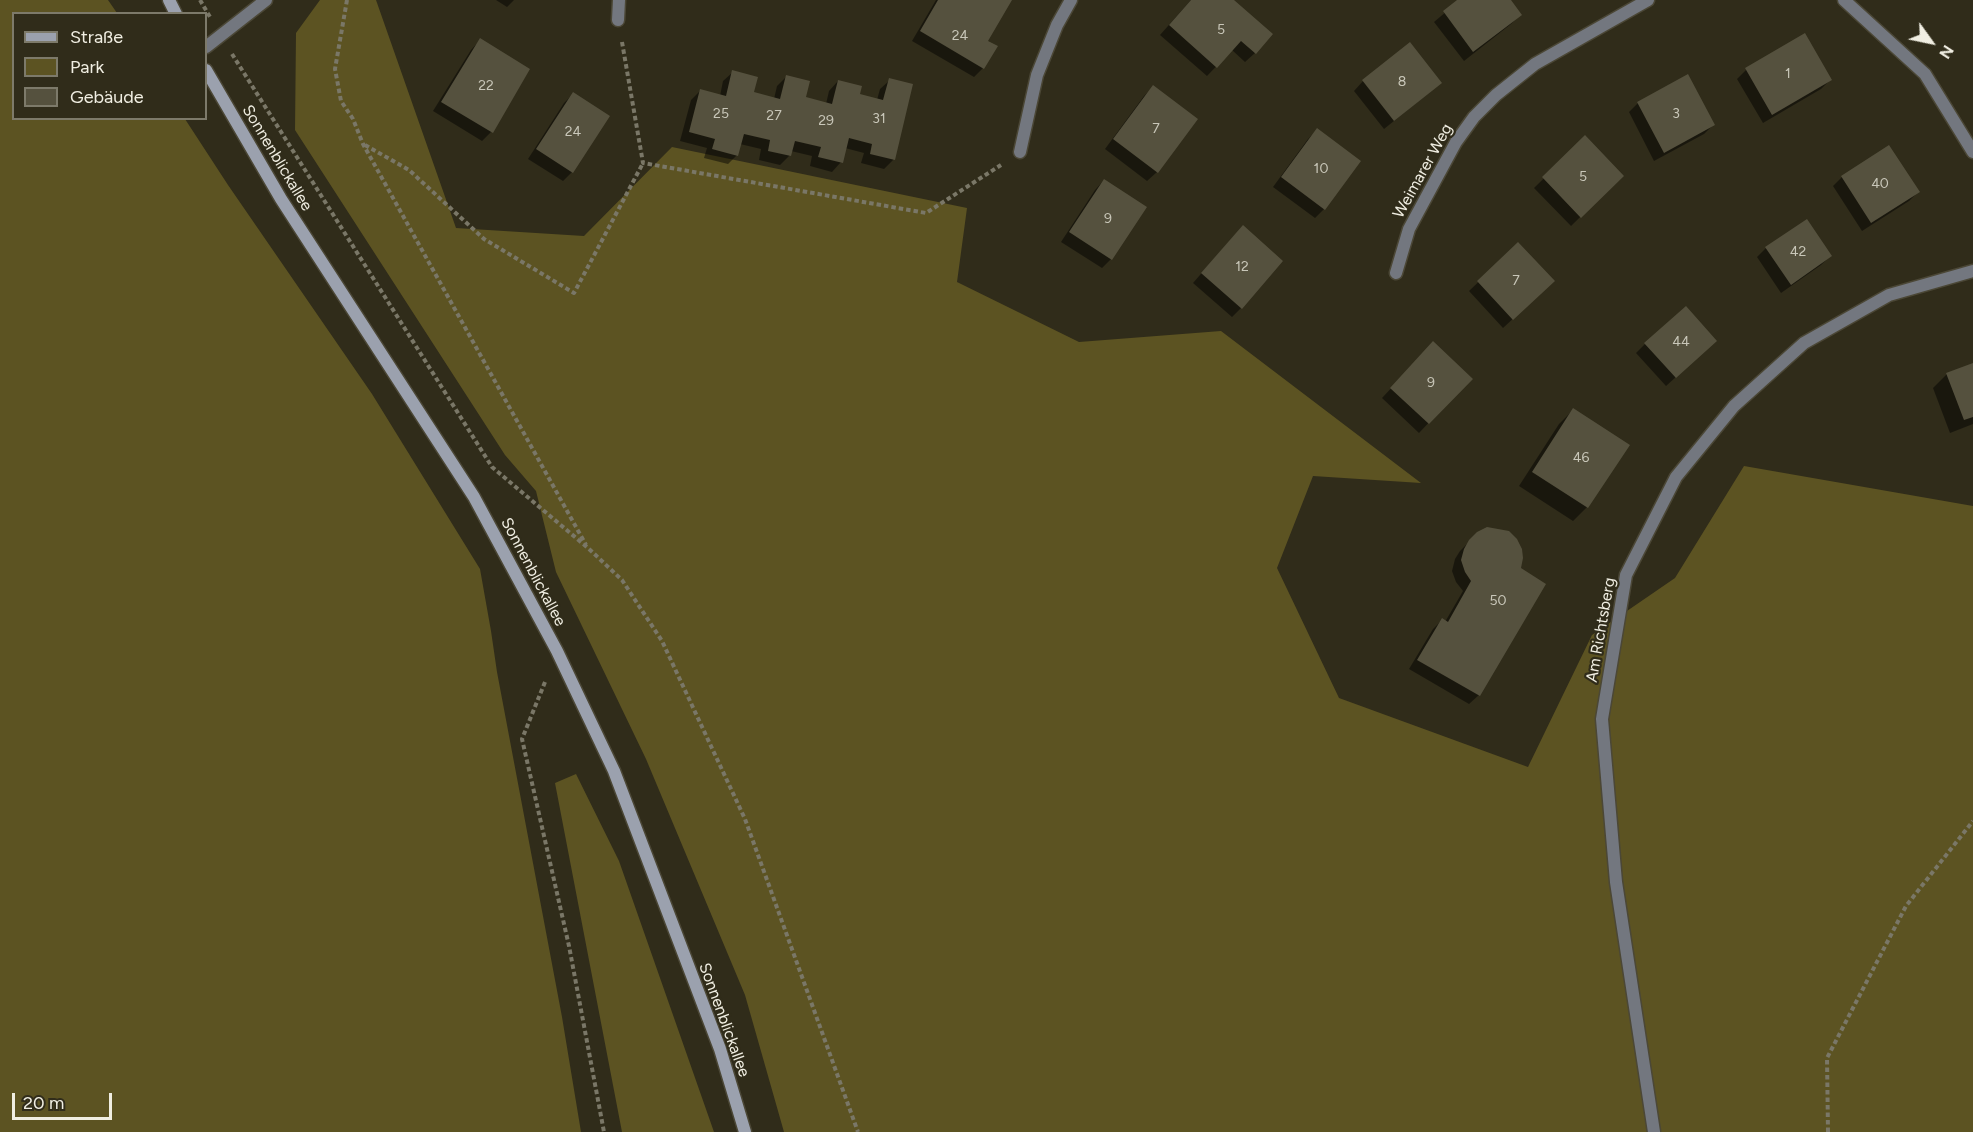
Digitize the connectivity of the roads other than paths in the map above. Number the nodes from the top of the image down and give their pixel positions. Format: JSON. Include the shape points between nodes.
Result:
{"nodes":[{"id":1,"x":266,"y":0,"type":"edge"},
{"id":2,"x":619,"y":0,"type":"edge"},
{"id":3,"x":1071,"y":0,"type":"edge"},
{"id":4,"x":1648,"y":0,"type":"edge"},
{"id":5,"x":1844,"y":0,"type":"edge"},
{"id":6,"x":618,"y":21,"type":"road end"},
{"id":7,"x":207,"y":46,"type":"edge"},
{"id":8,"x":207,"y":72,"type":"edge"},
{"id":9,"x":1020,"y":152,"type":"road end"},
{"id":10,"x":1973,"y":152,"type":"edge"},
{"id":11,"x":1973,"y":271,"type":"edge"},
{"id":12,"x":1396,"y":273,"type":"dead end"},
{"id":13,"x":745,"y":1132,"type":"edge"},
{"id":14,"x":1654,"y":1132,"type":"edge"}],
"edges":[{"from":1,"to":7,"type":"street"},
{"from":2,"to":6,"type":"street"},
{"from":3,"to":9,"type":"street","via":[[1037,75]]},
{"from":4,"to":12,"type":"street","name":"Weimarer Weg","via":[[1535,64],[1474,117],[1456,142],[1409,229]]},
{"from":5,"to":10,"type":"street","via":[[1925,74]]},
{"from":8,"to":13,"type":"main road","name":"Sonnenblickallee","via":[[281,199],[474,497],[557,651],[614,771],[720,1049]]},
{"from":11,"to":14,"type":"street","name":"Am Richtsberg","via":[[1889,295],[1804,343],[1734,406],[1676,477],[1626,575],[1602,719],[1616,882]]}]}
